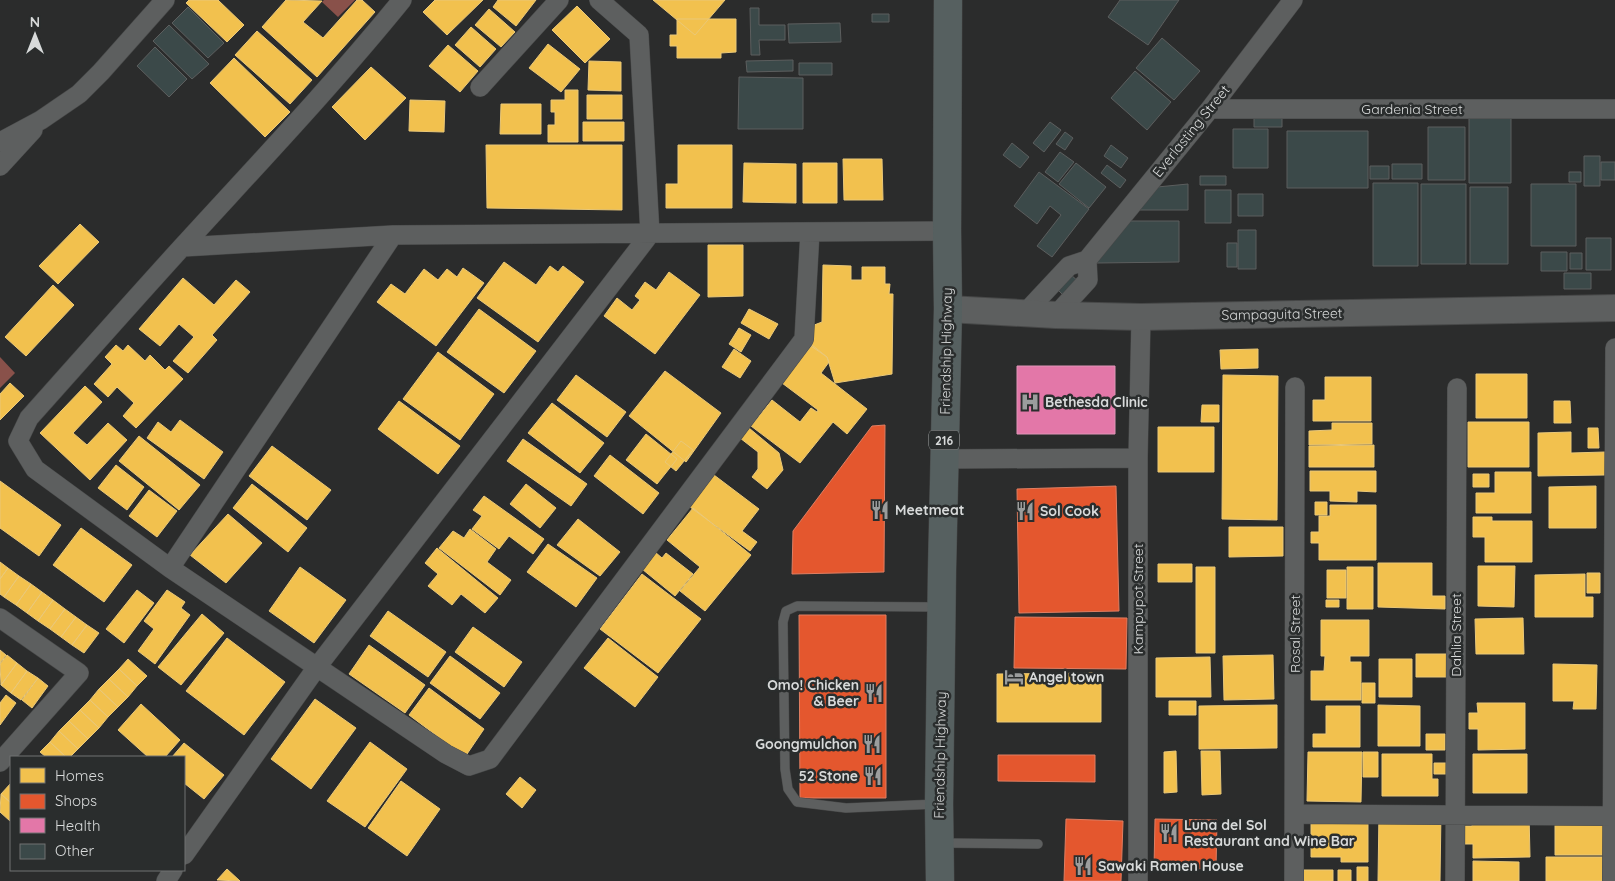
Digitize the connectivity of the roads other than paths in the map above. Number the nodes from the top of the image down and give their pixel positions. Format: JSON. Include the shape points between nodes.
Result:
{"nodes":[{"id":1,"x":165,"y":0,"type":"edge"},
{"id":2,"x":402,"y":0,"type":"edge"},
{"id":3,"x":559,"y":0,"type":"edge"},
{"id":4,"x":599,"y":0,"type":"edge"},
{"id":5,"x":948,"y":0,"type":"edge"},
{"id":6,"x":1293,"y":0,"type":"edge"},
{"id":7,"x":480,"y":87,"type":"dead end"},
{"id":8,"x":1210,"y":109,"type":"junction"},
{"id":9,"x":1615,"y":109,"type":"edge"},
{"id":10,"x":41,"y":120,"type":"junction"},
{"id":11,"x":0,"y":142,"type":"edge"},
{"id":12,"x":0,"y":166,"type":"edge"},
{"id":13,"x":947,"y":231,"type":"junction"},
{"id":14,"x":810,"y":232,"type":"junction"},
{"id":15,"x":393,"y":234,"type":"junction"},
{"id":16,"x":650,"y":234,"type":"junction"},
{"id":17,"x":183,"y":247,"type":"junction"},
{"id":18,"x":1087,"y":260,"type":"junction"},
{"id":19,"x":1615,"y":308,"type":"edge"},
{"id":20,"x":948,"y":309,"type":"junction"},
{"id":21,"x":1025,"y":313,"type":"junction"},
{"id":22,"x":1056,"y":315,"type":"junction"},
{"id":23,"x":1141,"y":317,"type":"junction"},
{"id":24,"x":1615,"y":348,"type":"edge"},
{"id":25,"x":1295,"y":387,"type":"dead end"},
{"id":26,"x":1457,"y":388,"type":"dead end"},
{"id":27,"x":1138,"y":458,"type":"junction"},
{"id":28,"x":944,"y":459,"type":"junction"},
{"id":29,"x":170,"y":568,"type":"junction"},
{"id":30,"x":942,"y":607,"type":"junction"},
{"id":31,"x":0,"y":618,"type":"edge"},
{"id":32,"x":317,"y":667,"type":"junction"},
{"id":33,"x":2,"y":755,"type":"edge"},
{"id":34,"x":939,"y":804,"type":"junction"},
{"id":35,"x":1294,"y":814,"type":"junction"},
{"id":36,"x":1455,"y":815,"type":"junction"},
{"id":37,"x":1614,"y":816,"type":"edge"},
{"id":38,"x":940,"y":843,"type":"junction"},
{"id":39,"x":1038,"y":844,"type":"dead end"},
{"id":40,"x":185,"y":854,"type":"edge"},
{"id":41,"x":940,"y":881,"type":"edge"},
{"id":42,"x":1138,"y":881,"type":"edge"},
{"id":43,"x":1294,"y":881,"type":"edge"},
{"id":44,"x":1455,"y":881,"type":"edge"},
{"id":45,"x":1612,"y":881,"type":"edge"}],
"edges":[{"from":1,"to":10,"type":"street","via":[[101,72]]},
{"from":2,"to":17,"type":"street","via":[[316,101]]},
{"from":3,"to":7,"type":"street"},
{"from":4,"to":16,"type":"street","via":[[639,35]]},
{"from":5,"to":13,"type":"main road","name":"Friendship Highway","number":"216"},
{"from":6,"to":8,"type":"street","name":"Everlasting Street"},
{"from":8,"to":9,"type":"street","name":"Gardenia Street"},
{"from":8,"to":18,"type":"street","name":"Everlasting Street"},
{"from":10,"to":11,"type":"street"},
{"from":10,"to":12,"type":"street"},
{"from":13,"to":14,"type":"street"},
{"from":13,"to":20,"type":"main road","name":"Friendship Highway","number":"216"},
{"from":14,"to":16,"type":"street"},
{"from":14,"to":32,"type":"street","via":[[804,339],[490,759],[469,766],[446,754]]},
{"from":15,"to":16,"type":"street"},
{"from":15,"to":17,"type":"street"},
{"from":15,"to":29,"type":"street"},
{"from":16,"to":32,"type":"street"},
{"from":17,"to":29,"type":"street","via":[[29,418],[18,441],[35,469]]},
{"from":18,"to":21,"type":"street","name":"Everlasting Street","via":[[1069,266]]},
{"from":18,"to":22,"type":"street","via":[[1088,280]]},
{"from":19,"to":23,"type":"main road","name":"Sampaguita Street"},
{"from":20,"to":21,"type":"main road","name":"Sampaguita Street"},
{"from":20,"to":28,"type":"main road","name":"Friendship Highway","number":"216"},
{"from":21,"to":22,"type":"main road","name":"Sampaguita Street"},
{"from":22,"to":23,"type":"main road","name":"Sampaguita Street"},
{"from":23,"to":27,"type":"street","name":"Kampupot Street"},
{"from":24,"to":37,"type":"street"},
{"from":25,"to":35,"type":"street","name":"Rosal Street"},
{"from":26,"to":36,"type":"street","name":"Dahlia Street"},
{"from":27,"to":28,"type":"street"},
{"from":27,"to":42,"type":"street","name":"Kampupot Street"},
{"from":28,"to":30,"type":"main road","name":"Friendship Highway","number":"216"},
{"from":29,"to":32,"type":"street"},
{"from":30,"to":34,"type":"main road","name":"Friendship Highway","number":"216"},
{"from":30,"to":34,"type":"lane","via":[[798,606],[786,611],[783,622],[785,769],[788,789],[798,802],[846,808]]},
{"from":31,"to":33,"type":"street","via":[[78,673]]},
{"from":32,"to":40,"type":"street"},
{"from":34,"to":38,"type":"main road","name":"Friendship Highway","number":"216"},
{"from":35,"to":36,"type":"street"},
{"from":35,"to":43,"type":"street","name":"Rosal Street"},
{"from":36,"to":37,"type":"street"},
{"from":36,"to":44,"type":"street","name":"Dahlia Street"},
{"from":37,"to":45,"type":"street"},
{"from":38,"to":39,"type":"lane"},
{"from":38,"to":41,"type":"main road","name":"Friendship Highway","number":"216"}]}
